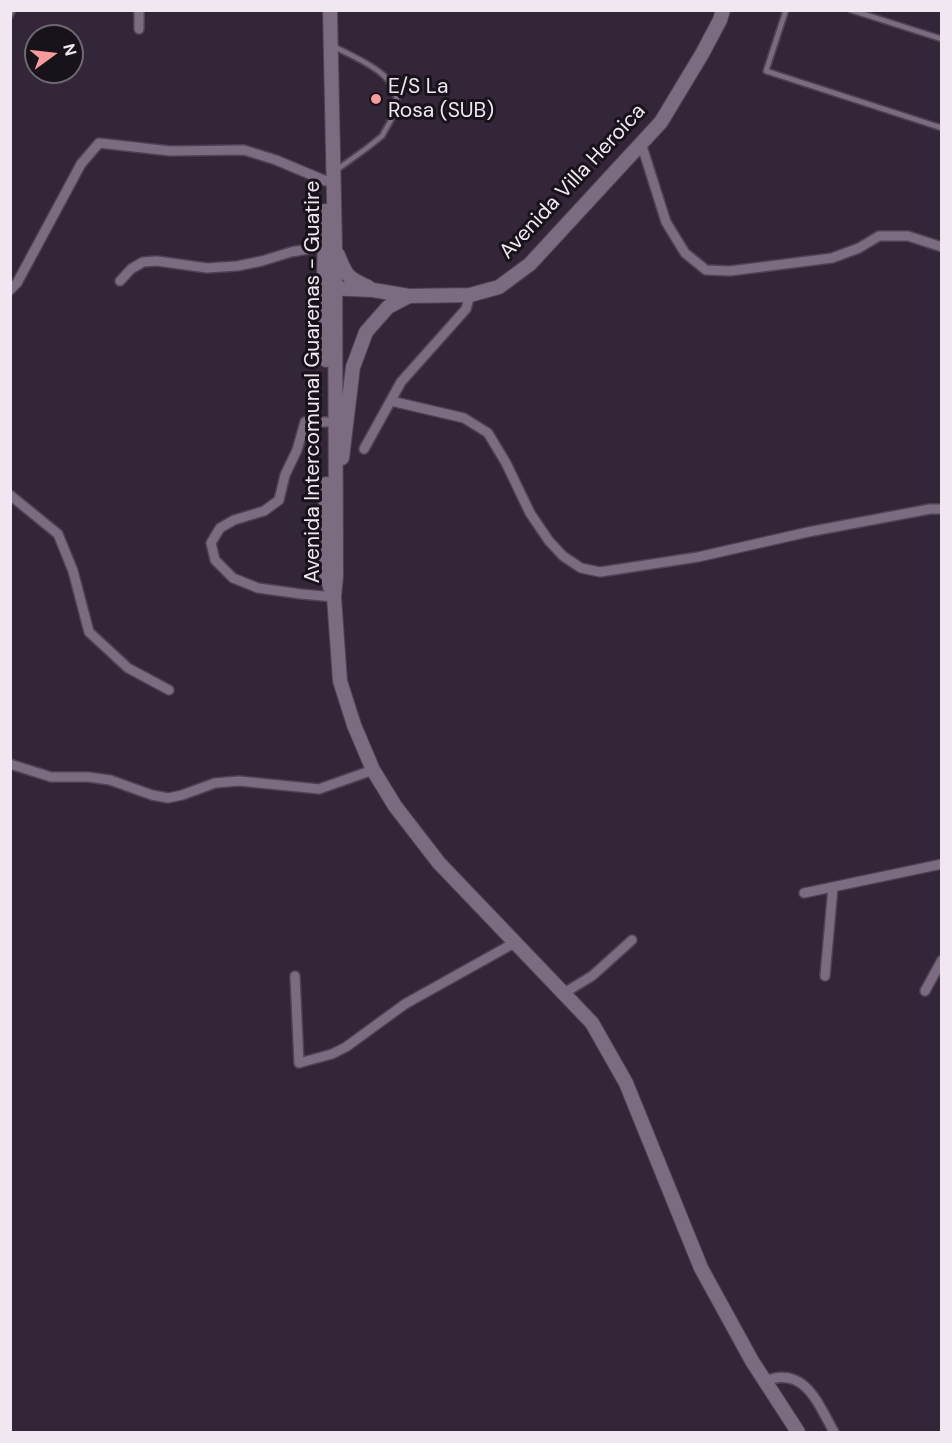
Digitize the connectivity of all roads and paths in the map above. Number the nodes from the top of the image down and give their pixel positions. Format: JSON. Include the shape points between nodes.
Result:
{"nodes":[{"id":1,"x":13,"y":10,"type":"edge"},
{"id":2,"x":139,"y":10,"type":"edge"},
{"id":3,"x":322,"y":10,"type":"edge"},
{"id":4,"x":330,"y":10,"type":"edge"},
{"id":5,"x":723,"y":10,"type":"edge"},
{"id":6,"x":786,"y":10,"type":"edge"},
{"id":7,"x":851,"y":10,"type":"edge"},
{"id":8,"x":10,"y":16,"type":"edge"},
{"id":9,"x":140,"y":29,"type":"dead end"},
{"id":10,"x":942,"y":39,"type":"edge"},
{"id":11,"x":331,"y":45,"type":"junction"},
{"id":12,"x":942,"y":128,"type":"edge"},
{"id":13,"x":641,"y":143,"type":"junction"},
{"id":14,"x":329,"y":177,"type":"junction"},
{"id":15,"x":330,"y":247,"type":"junction"},
{"id":16,"x":942,"y":247,"type":"edge"},
{"id":17,"x":120,"y":280,"type":"dead end"},
{"id":18,"x":329,"y":288,"type":"junction"},
{"id":19,"x":10,"y":290,"type":"edge"},
{"id":20,"x":373,"y":290,"type":"junction"},
{"id":21,"x":470,"y":295,"type":"junction"},
{"id":22,"x":409,"y":296,"type":"junction"},
{"id":23,"x":391,"y":400,"type":"junction"},
{"id":24,"x":327,"y":422,"type":"junction"},
{"id":25,"x":364,"y":449,"type":"dead end"},
{"id":26,"x":10,"y":495,"type":"edge"},
{"id":27,"x":942,"y":509,"type":"edge"},
{"id":28,"x":335,"y":516,"type":"junction"},
{"id":29,"x":334,"y":597,"type":"junction"},
{"id":30,"x":169,"y":690,"type":"dead end"},
{"id":31,"x":10,"y":764,"type":"edge"},
{"id":32,"x":374,"y":770,"type":"junction"},
{"id":33,"x":942,"y":864,"type":"edge"},
{"id":34,"x":833,"y":887,"type":"junction"},
{"id":35,"x":804,"y":893,"type":"dead end"},
{"id":36,"x":632,"y":940,"type":"dead end"},
{"id":37,"x":516,"y":942,"type":"junction"},
{"id":38,"x":942,"y":960,"type":"edge"},
{"id":39,"x":295,"y":976,"type":"dead end"},
{"id":40,"x":825,"y":976,"type":"dead end"},
{"id":41,"x":925,"y":991,"type":"dead end"},
{"id":42,"x":564,"y":993,"type":"junction"},
{"id":43,"x":765,"y":1382,"type":"junction"},
{"id":44,"x":798,"y":1432,"type":"edge"},
{"id":45,"x":834,"y":1432,"type":"edge"}],
"edges":[{"from":1,"to":8,"type":"lane"},
{"from":2,"to":9,"type":"street"},
{"from":3,"to":14,"type":"main road","name":"Avenida Intercomunal Guarenas - Guatire"},
{"from":4,"to":11,"type":"main road","name":"Avenida Intercomunal Guarenas - Guatire"},
{"from":5,"to":13,"type":"main road","name":"Avenida Villa Heroica","via":[[661,122]]},
{"from":6,"to":12,"type":"lane","via":[[766,71]]},
{"from":7,"to":10,"type":"lane"},
{"from":11,"to":14,"type":"main road","name":"Avenida Intercomunal Guarenas - Guatire"},
{"from":11,"to":14,"type":"lane","via":[[385,77],[394,88],[397,106],[382,136]]},
{"from":13,"to":16,"type":"street","via":[[666,222],[685,253],[706,270],[730,271],[832,258],[879,236],[908,236]]},
{"from":13,"to":21,"type":"main road","name":"Avenida Villa Heroica","via":[[530,264],[499,287]]},
{"from":14,"to":15,"type":"main road","name":"Avenida Intercomunal Guarenas - Guatire"},
{"from":14,"to":19,"type":"street","via":[[244,150],[170,151],[99,143],[81,164]]},
{"from":15,"to":17,"type":"street","via":[[237,266],[207,268],[143,261]]},
{"from":15,"to":18,"type":"main road","name":"Avenida Intercomunal Guarenas - Guatire"},
{"from":15,"to":20,"type":"main road","via":[[350,279]]},
{"from":18,"to":20,"type":"main road","name":"Avenida Villa Heroica"},
{"from":18,"to":24,"type":"main road","name":"Avenida Intercomunal Guarenas - Guatire"},
{"from":18,"to":28,"type":"main road","name":"Avenida Intercomunal Guarenas - Guatire"},
{"from":20,"to":22,"type":"main road","name":"Avenida Villa Heroica"},
{"from":21,"to":22,"type":"main road","name":"Avenida Villa Heroica"},
{"from":21,"to":23,"type":"street","via":[[466,309],[401,382]]},
{"from":22,"to":28,"type":"main road","via":[[388,307],[366,332],[353,367]]},
{"from":23,"to":25,"type":"street"},
{"from":23,"to":27,"type":"street","via":[[464,418],[488,433],[549,542],[581,568],[600,572],[688,558],[930,508]]},
{"from":24,"to":29,"type":"main road","name":"Avenida Intercomunal Guarenas - Guatire","via":[[325,571]]},
{"from":24,"to":29,"type":"street","via":[[305,422],[279,500],[264,511],[220,528],[211,543],[215,560],[233,578],[258,588]]},
{"from":26,"to":30,"type":"street","via":[[58,534],[73,571],[89,633],[128,668]]},
{"from":28,"to":29,"type":"main road","name":"Avenida Intercomunal Guarenas - Guatire"},
{"from":29,"to":32,"type":"main road","via":[[340,681]]},
{"from":31,"to":32,"type":"street","via":[[51,777],[110,780],[168,798],[215,783],[319,789]]},
{"from":32,"to":37,"type":"main road","via":[[395,806],[439,863]]},
{"from":33,"to":34,"type":"street"},
{"from":34,"to":35,"type":"street"},
{"from":34,"to":40,"type":"street"},
{"from":36,"to":42,"type":"street","via":[[592,976]]},
{"from":37,"to":39,"type":"street","via":[[405,1004],[346,1047],[299,1063]]},
{"from":37,"to":42,"type":"main road"},
{"from":38,"to":41,"type":"street"},
{"from":42,"to":43,"type":"main road","via":[[592,1023],[626,1083],[701,1268]]},
{"from":43,"to":44,"type":"main road"},
{"from":43,"to":45,"type":"street","via":[[790,1377],[803,1384]]}]}
